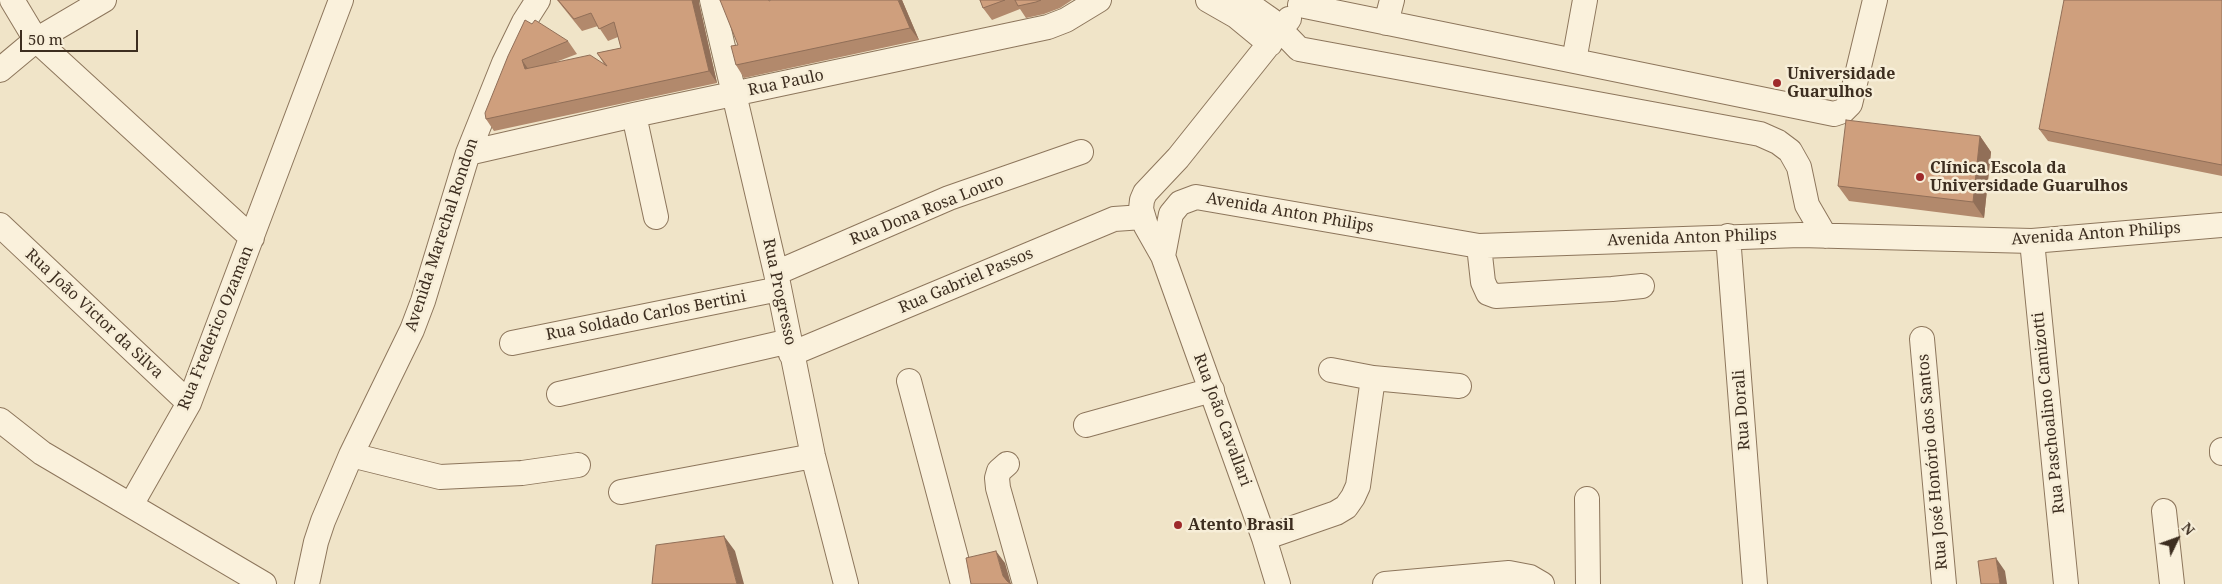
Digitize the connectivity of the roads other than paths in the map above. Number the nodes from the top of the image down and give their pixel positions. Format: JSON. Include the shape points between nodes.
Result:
{"nodes":[{"id":1,"x":12,"y":0,"type":"edge"},
{"id":2,"x":104,"y":0,"type":"edge"},
{"id":3,"x":341,"y":0,"type":"edge"},
{"id":4,"x":538,"y":0,"type":"edge"},
{"id":5,"x":712,"y":0,"type":"edge"},
{"id":6,"x":1099,"y":0,"type":"edge"},
{"id":7,"x":1208,"y":0,"type":"edge"},
{"id":8,"x":1236,"y":0,"type":"edge"},
{"id":9,"x":1392,"y":0,"type":"edge"},
{"id":10,"x":1586,"y":0,"type":"edge"},
{"id":11,"x":1875,"y":0,"type":"edge"},
{"id":12,"x":1302,"y":2,"type":"edge"},
{"id":13,"x":1386,"y":23,"type":"junction"},
{"id":14,"x":1275,"y":37,"type":"junction"},
{"id":15,"x":36,"y":40,"type":"junction"},
{"id":16,"x":1574,"y":61,"type":"junction"},
{"id":17,"x":0,"y":70,"type":"edge"},
{"id":18,"x":734,"y":94,"type":"junction"},
{"id":19,"x":634,"y":115,"type":"junction"},
{"id":20,"x":1081,"y":152,"type":"dead end"},
{"id":21,"x":468,"y":153,"type":"junction"},
{"id":22,"x":1178,"y":158,"type":"junction"},
{"id":23,"x":1145,"y":193,"type":"junction"},
{"id":24,"x":1196,"y":197,"type":"junction"},
{"id":25,"x":1807,"y":205,"type":"junction"},
{"id":26,"x":1171,"y":214,"type":"junction"},
{"id":27,"x":656,"y":217,"type":"dead end"},
{"id":28,"x":1143,"y":217,"type":"junction"},
{"id":29,"x":0,"y":225,"type":"edge"},
{"id":30,"x":2222,"y":225,"type":"edge"},
{"id":31,"x":1800,"y":235,"type":"junction"},
{"id":32,"x":1728,"y":236,"type":"junction"},
{"id":33,"x":1825,"y":236,"type":"junction"},
{"id":34,"x":252,"y":238,"type":"junction"},
{"id":35,"x":2032,"y":241,"type":"junction"},
{"id":36,"x":1479,"y":246,"type":"junction"},
{"id":37,"x":1163,"y":256,"type":"junction"},
{"id":38,"x":778,"y":281,"type":"junction"},
{"id":39,"x":1642,"y":286,"type":"dead end"},
{"id":40,"x":1922,"y":339,"type":"dead end"},
{"id":41,"x":512,"y":343,"type":"dead end"},
{"id":42,"x":791,"y":348,"type":"junction"},
{"id":43,"x":1331,"y":370,"type":"dead end"},
{"id":44,"x":1373,"y":378,"type":"junction"},
{"id":45,"x":909,"y":380,"type":"dead end"},
{"id":46,"x":1459,"y":386,"type":"dead end"},
{"id":47,"x":1212,"y":390,"type":"junction"},
{"id":48,"x":559,"y":394,"type":"dead end"},
{"id":49,"x":189,"y":403,"type":"junction"},
{"id":50,"x":0,"y":420,"type":"edge"},
{"id":51,"x":1086,"y":424,"type":"dead end"},
{"id":52,"x":351,"y":455,"type":"junction"},
{"id":53,"x":813,"y":456,"type":"junction"},
{"id":54,"x":1007,"y":464,"type":"dead end"},
{"id":55,"x":578,"y":465,"type":"dead end"},
{"id":56,"x":621,"y":492,"type":"dead end"},
{"id":57,"x":1587,"y":499,"type":"dead end"},
{"id":58,"x":131,"y":505,"type":"junction"},
{"id":59,"x":2164,"y":511,"type":"dead end"},
{"id":60,"x":1264,"y":538,"type":"junction"},
{"id":61,"x":264,"y":584,"type":"edge"},
{"id":62,"x":307,"y":584,"type":"edge"},
{"id":63,"x":846,"y":584,"type":"edge"},
{"id":64,"x":963,"y":584,"type":"edge"},
{"id":65,"x":1024,"y":584,"type":"edge"},
{"id":66,"x":1278,"y":584,"type":"edge"},
{"id":67,"x":1385,"y":584,"type":"edge"},
{"id":68,"x":1542,"y":584,"type":"edge"},
{"id":69,"x":1588,"y":584,"type":"edge"},
{"id":70,"x":1755,"y":584,"type":"edge"},
{"id":71,"x":1944,"y":584,"type":"edge"},
{"id":72,"x":2066,"y":584,"type":"edge"},
{"id":73,"x":2172,"y":584,"type":"edge"}],
"edges":[{"from":1,"to":15,"type":"street"},
{"from":2,"to":15,"type":"street"},
{"from":3,"to":34,"type":"street","name":"Rua Frederico Ozaman"},
{"from":4,"to":21,"type":"street","name":"Avenida Marechal Rondon","via":[[504,63]]},
{"from":5,"to":18,"type":"street","name":"Rua Progresso"},
{"from":6,"to":18,"type":"street","name":"Rua Paulo","via":[[1048,27]]},
{"from":7,"to":14,"type":"street"},
{"from":8,"to":14,"type":"street","via":[[1251,6]]},
{"from":9,"to":13,"type":"street"},
{"from":10,"to":16,"type":"street"},
{"from":11,"to":16,"type":"street","via":[[1850,104],[1834,114]]},
{"from":12,"to":13,"type":"street"},
{"from":12,"to":14,"type":"street"},
{"from":13,"to":16,"type":"street"},
{"from":14,"to":22,"type":"street"},
{"from":14,"to":25,"type":"street","via":[[1299,49],[1760,134],[1790,152],[1799,167]]},
{"from":15,"to":17,"type":"street"},
{"from":15,"to":34,"type":"street"},
{"from":18,"to":19,"type":"street","name":"Rua Paulo"},
{"from":18,"to":38,"type":"street","name":"Rua Progresso"},
{"from":19,"to":21,"type":"street","name":"Rua Paulo"},
{"from":19,"to":27,"type":"street"},
{"from":20,"to":38,"type":"street","name":"Rua Dona Rosa Louro","via":[[949,198]]},
{"from":21,"to":52,"type":"street","name":"Avenida Marechal Rondon","via":[[421,308]]},
{"from":22,"to":23,"type":"street"},
{"from":22,"to":24,"type":"street","via":[[1177,181]]},
{"from":23,"to":26,"type":"street","via":[[1162,201]]},
{"from":23,"to":28,"type":"street"},
{"from":24,"to":26,"type":"street","name":"Avenida Anton Philips","via":[[1180,203]]},
{"from":24,"to":36,"type":"street","name":"Avenida Anton Philips"},
{"from":25,"to":31,"type":"street"},
{"from":25,"to":33,"type":"street"},
{"from":26,"to":37,"type":"street"},
{"from":28,"to":37,"type":"street","name":"Rua João Cavallari"},
{"from":28,"to":42,"type":"street","name":"Rua Gabriel Passos","via":[[1114,219]]},
{"from":29,"to":49,"type":"street","name":"Rua João Victor da Silva"},
{"from":30,"to":35,"type":"street","name":"Avenida Anton Philips"},
{"from":31,"to":32,"type":"street","name":"Avenida Anton Philips"},
{"from":31,"to":33,"type":"street","name":"Avenida Anton Philips"},
{"from":32,"to":36,"type":"street","name":"Avenida Anton Philips"},
{"from":32,"to":70,"type":"street","name":"Rua Dorali"},
{"from":33,"to":35,"type":"street","name":"Avenida Anton Philips"},
{"from":34,"to":49,"type":"street","name":"Rua Frederico Ozaman"},
{"from":35,"to":72,"type":"street","name":"Rua Paschoalino Camizotti"},
{"from":36,"to":39,"type":"street","via":[[1483,282],[1488,293],[1496,296]]},
{"from":37,"to":47,"type":"street","name":"Rua João Cavallari"},
{"from":38,"to":41,"type":"street","name":"Rua Soldado Carlos Bertini"},
{"from":38,"to":42,"type":"street","name":"Rua Progresso"},
{"from":40,"to":71,"type":"street","name":"Rua José Honório dos Santos"},
{"from":42,"to":48,"type":"street","name":"Rua Gabriel Passos"},
{"from":42,"to":53,"type":"street","name":"Rua Progresso"},
{"from":43,"to":44,"type":"street"},
{"from":44,"to":46,"type":"street"},
{"from":44,"to":60,"type":"street","via":[[1358,486],[1353,497],[1336,513]]},
{"from":45,"to":64,"type":"street"},
{"from":47,"to":51,"type":"street"},
{"from":47,"to":60,"type":"street","name":"Rua João Cavallari"},
{"from":49,"to":58,"type":"street","name":"Rua Frederico Ozaman"},
{"from":50,"to":58,"type":"street","via":[[42,453]]},
{"from":52,"to":55,"type":"street","via":[[440,477],[522,473]]},
{"from":52,"to":62,"type":"street","name":"Avenida Marechal Rondon","via":[[316,542]]},
{"from":53,"to":56,"type":"street"},
{"from":53,"to":63,"type":"street","name":"Rua Progresso"},
{"from":54,"to":65,"type":"street","via":[[999,471],[998,488]]},
{"from":57,"to":69,"type":"street"},
{"from":58,"to":61,"type":"street"},
{"from":59,"to":73,"type":"street"},
{"from":60,"to":66,"type":"street","name":"Rua João Cavallari"},
{"from":67,"to":68,"type":"street","via":[[1508,572],[1530,577]]}]}
